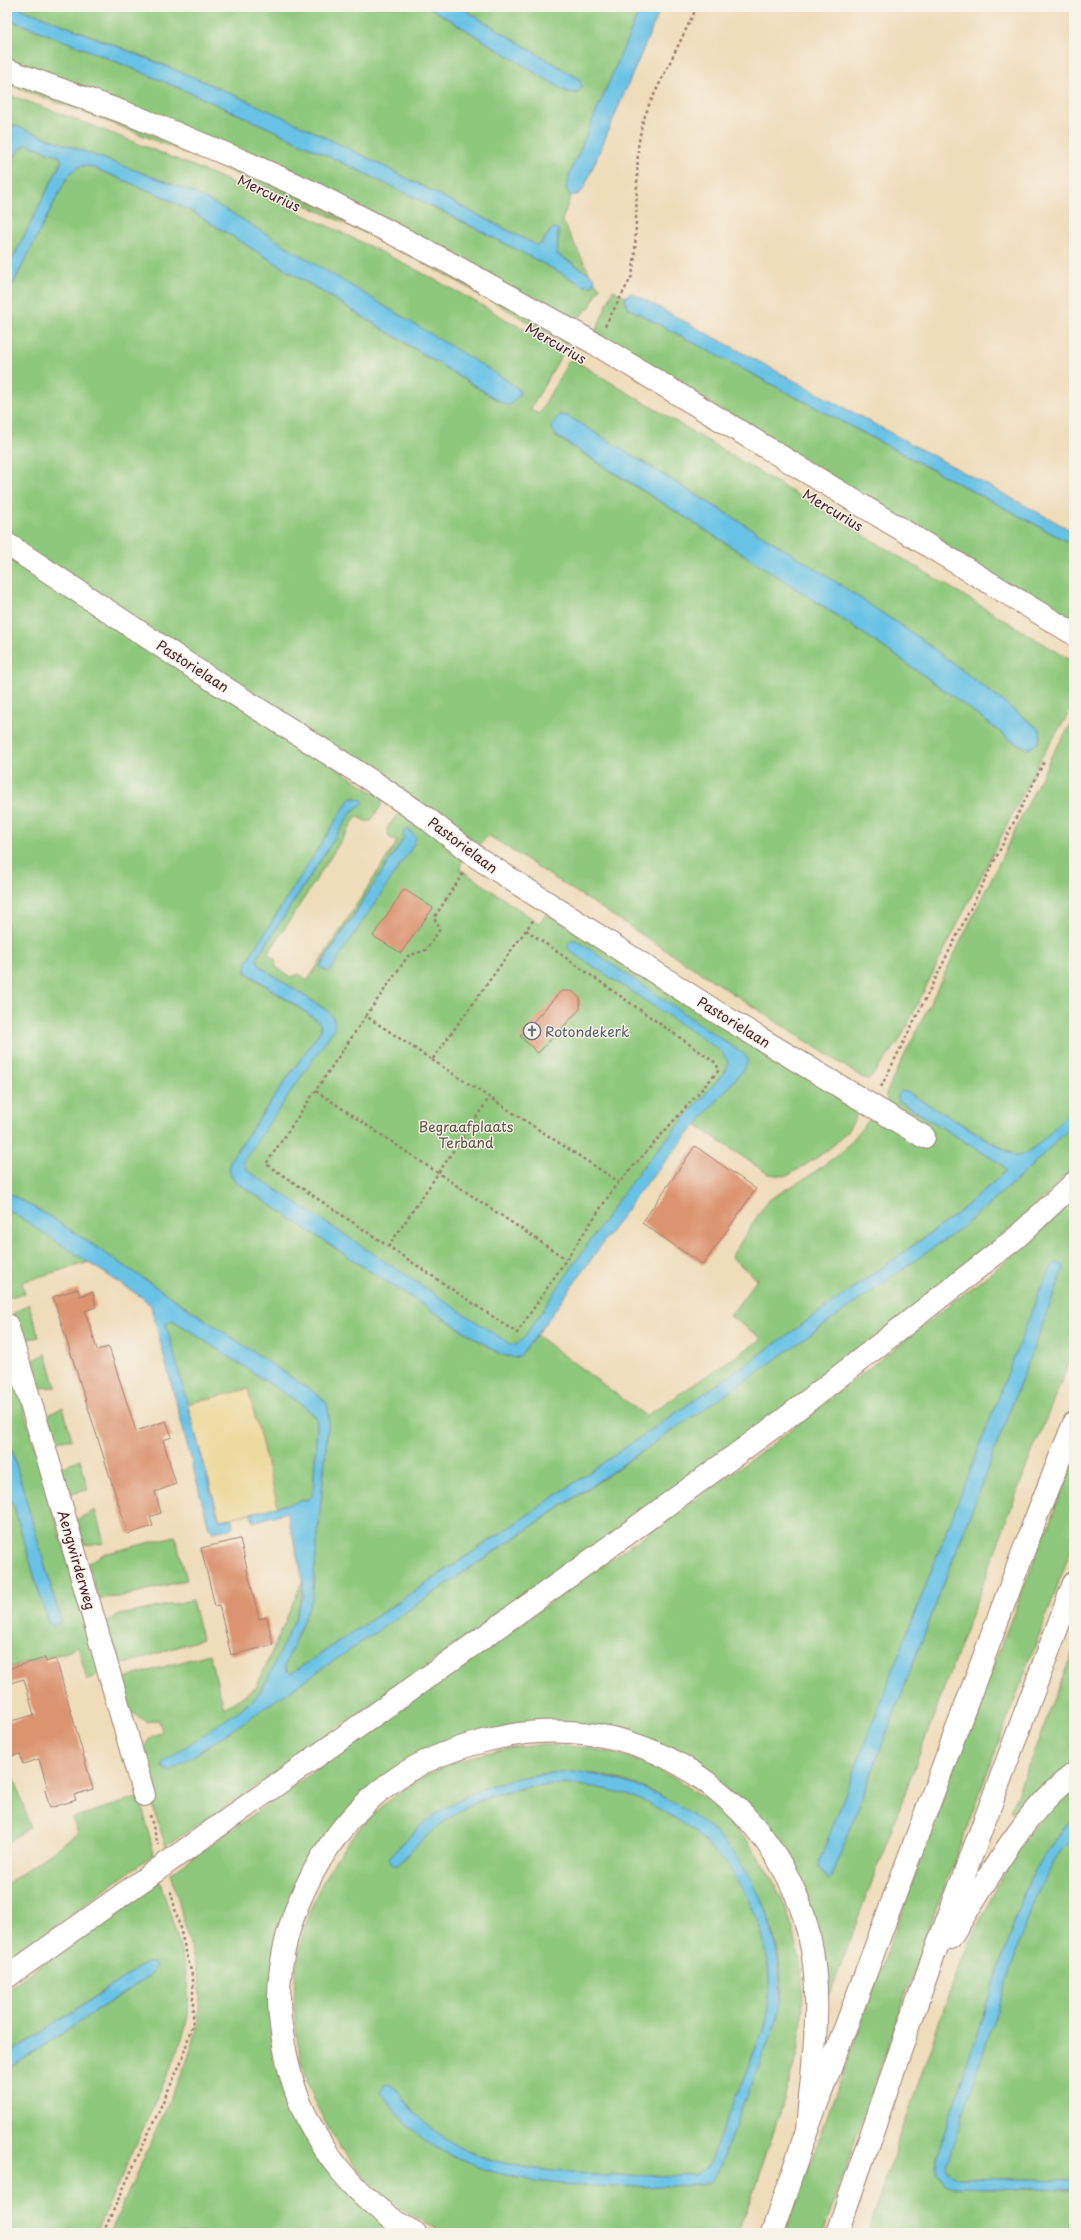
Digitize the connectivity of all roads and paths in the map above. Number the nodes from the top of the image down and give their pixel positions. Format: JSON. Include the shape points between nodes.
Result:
{"nodes":[{"id":1,"x":697,"y":7,"type":"edge"},
{"id":2,"x":7,"y":70,"type":"edge"},
{"id":3,"x":602,"y":331,"type":"dead end"},
{"id":4,"x":7,"y":544,"type":"edge"},
{"id":5,"x":1074,"y":634,"type":"edge"},
{"id":6,"x":1045,"y":760,"type":"dead end"},
{"id":7,"x":475,"y":856,"type":"junction"},
{"id":8,"x":546,"y":902,"type":"junction"},
{"id":9,"x":526,"y":930,"type":"junction"},
{"id":10,"x":366,"y":1016,"type":"junction"},
{"id":11,"x":432,"y":1060,"type":"junction"},
{"id":12,"x":316,"y":1090,"type":"junction"},
{"id":13,"x":490,"y":1097,"type":"junction"},
{"id":14,"x":872,"y":1105,"type":"junction"},
{"id":15,"x":924,"y":1137,"type":"dead end"},
{"id":16,"x":438,"y":1173,"type":"junction"},
{"id":17,"x":619,"y":1182,"type":"junction"},
{"id":18,"x":1074,"y":1182,"type":"edge"},
{"id":19,"x":388,"y":1246,"type":"junction"},
{"id":20,"x":566,"y":1259,"type":"junction"},
{"id":21,"x":7,"y":1325,"type":"edge"},
{"id":22,"x":1074,"y":1424,"type":"edge"},
{"id":23,"x":1074,"y":1583,"type":"edge"},
{"id":24,"x":1074,"y":1774,"type":"edge"},
{"id":25,"x":144,"y":1795,"type":"joint"},
{"id":26,"x":159,"y":1846,"type":"dead end"},
{"id":27,"x":170,"y":1889,"type":"dead end"},
{"id":28,"x":928,"y":1971,"type":"junction"},
{"id":29,"x":7,"y":1977,"type":"edge"},
{"id":30,"x":807,"y":2130,"type":"junction"},
{"id":31,"x":103,"y":2233,"type":"edge"},
{"id":32,"x":415,"y":2233,"type":"edge"},
{"id":33,"x":772,"y":2233,"type":"edge"},
{"id":34,"x":837,"y":2233,"type":"edge"}],
"edges":[{"from":1,"to":3,"type":"path","via":[[642,124],[638,147],[635,255],[632,276]]},
{"from":2,"to":5,"type":"main road","name":"Mercurius","via":[[134,116],[243,161],[310,191],[446,260],[594,343]]},
{"from":4,"to":7,"type":"main road","name":"Pastorielaan","via":[[197,670],[378,785]]},
{"from":6,"to":14,"type":"path"},
{"from":7,"to":8,"type":"main road","name":"Pastorielaan"},
{"from":7,"to":10,"type":"path","via":[[434,918],[440,929],[426,950],[408,956]]},
{"from":8,"to":9,"type":"path"},
{"from":8,"to":14,"type":"main road","name":"Pastorielaan","via":[[718,1013]]},
{"from":9,"to":11,"type":"path"},
{"from":9,"to":17,"type":"path","via":[[716,1063],[719,1070]]},
{"from":10,"to":11,"type":"path"},
{"from":10,"to":12,"type":"path"},
{"from":11,"to":13,"type":"path"},
{"from":12,"to":16,"type":"path"},
{"from":12,"to":19,"type":"path","via":[[266,1164]]},
{"from":13,"to":16,"type":"path"},
{"from":13,"to":17,"type":"path"},
{"from":14,"to":15,"type":"main road","name":"Pastorielaan"},
{"from":16,"to":19,"type":"path"},
{"from":16,"to":20,"type":"path"},
{"from":17,"to":20,"type":"path"},
{"from":18,"to":29,"type":"main road","via":[[1017,1237],[782,1421]]},
{"from":19,"to":20,"type":"path","via":[[516,1334]]},
{"from":21,"to":25,"type":"main road","name":"Aengwirderweg"},
{"from":22,"to":30,"type":"main road","via":[[1031,1530]]},
{"from":23,"to":28,"type":"main road"},
{"from":24,"to":28,"type":"main road","via":[[1042,1805],[1011,1842]]},
{"from":25,"to":26,"type":"path"},
{"from":27,"to":31,"type":"path","via":[[193,1979],[193,2021],[182,2060]]},
{"from":28,"to":34,"type":"main road"},
{"from":30,"to":32,"type":"main road","via":[[816,2006],[813,1957],[801,1906],[783,1867],[753,1825],[736,1806],[710,1784],[679,1764],[643,1746],[608,1735],[574,1732],[535,1731],[494,1738],[426,1761],[397,1778],[367,1802],[339,1832],[318,1863],[301,1895],[288,1932],[279,1997],[282,2034],[289,2070],[301,2104],[317,2138],[342,2172],[368,2200]]},
{"from":30,"to":33,"type":"main road"}]}
